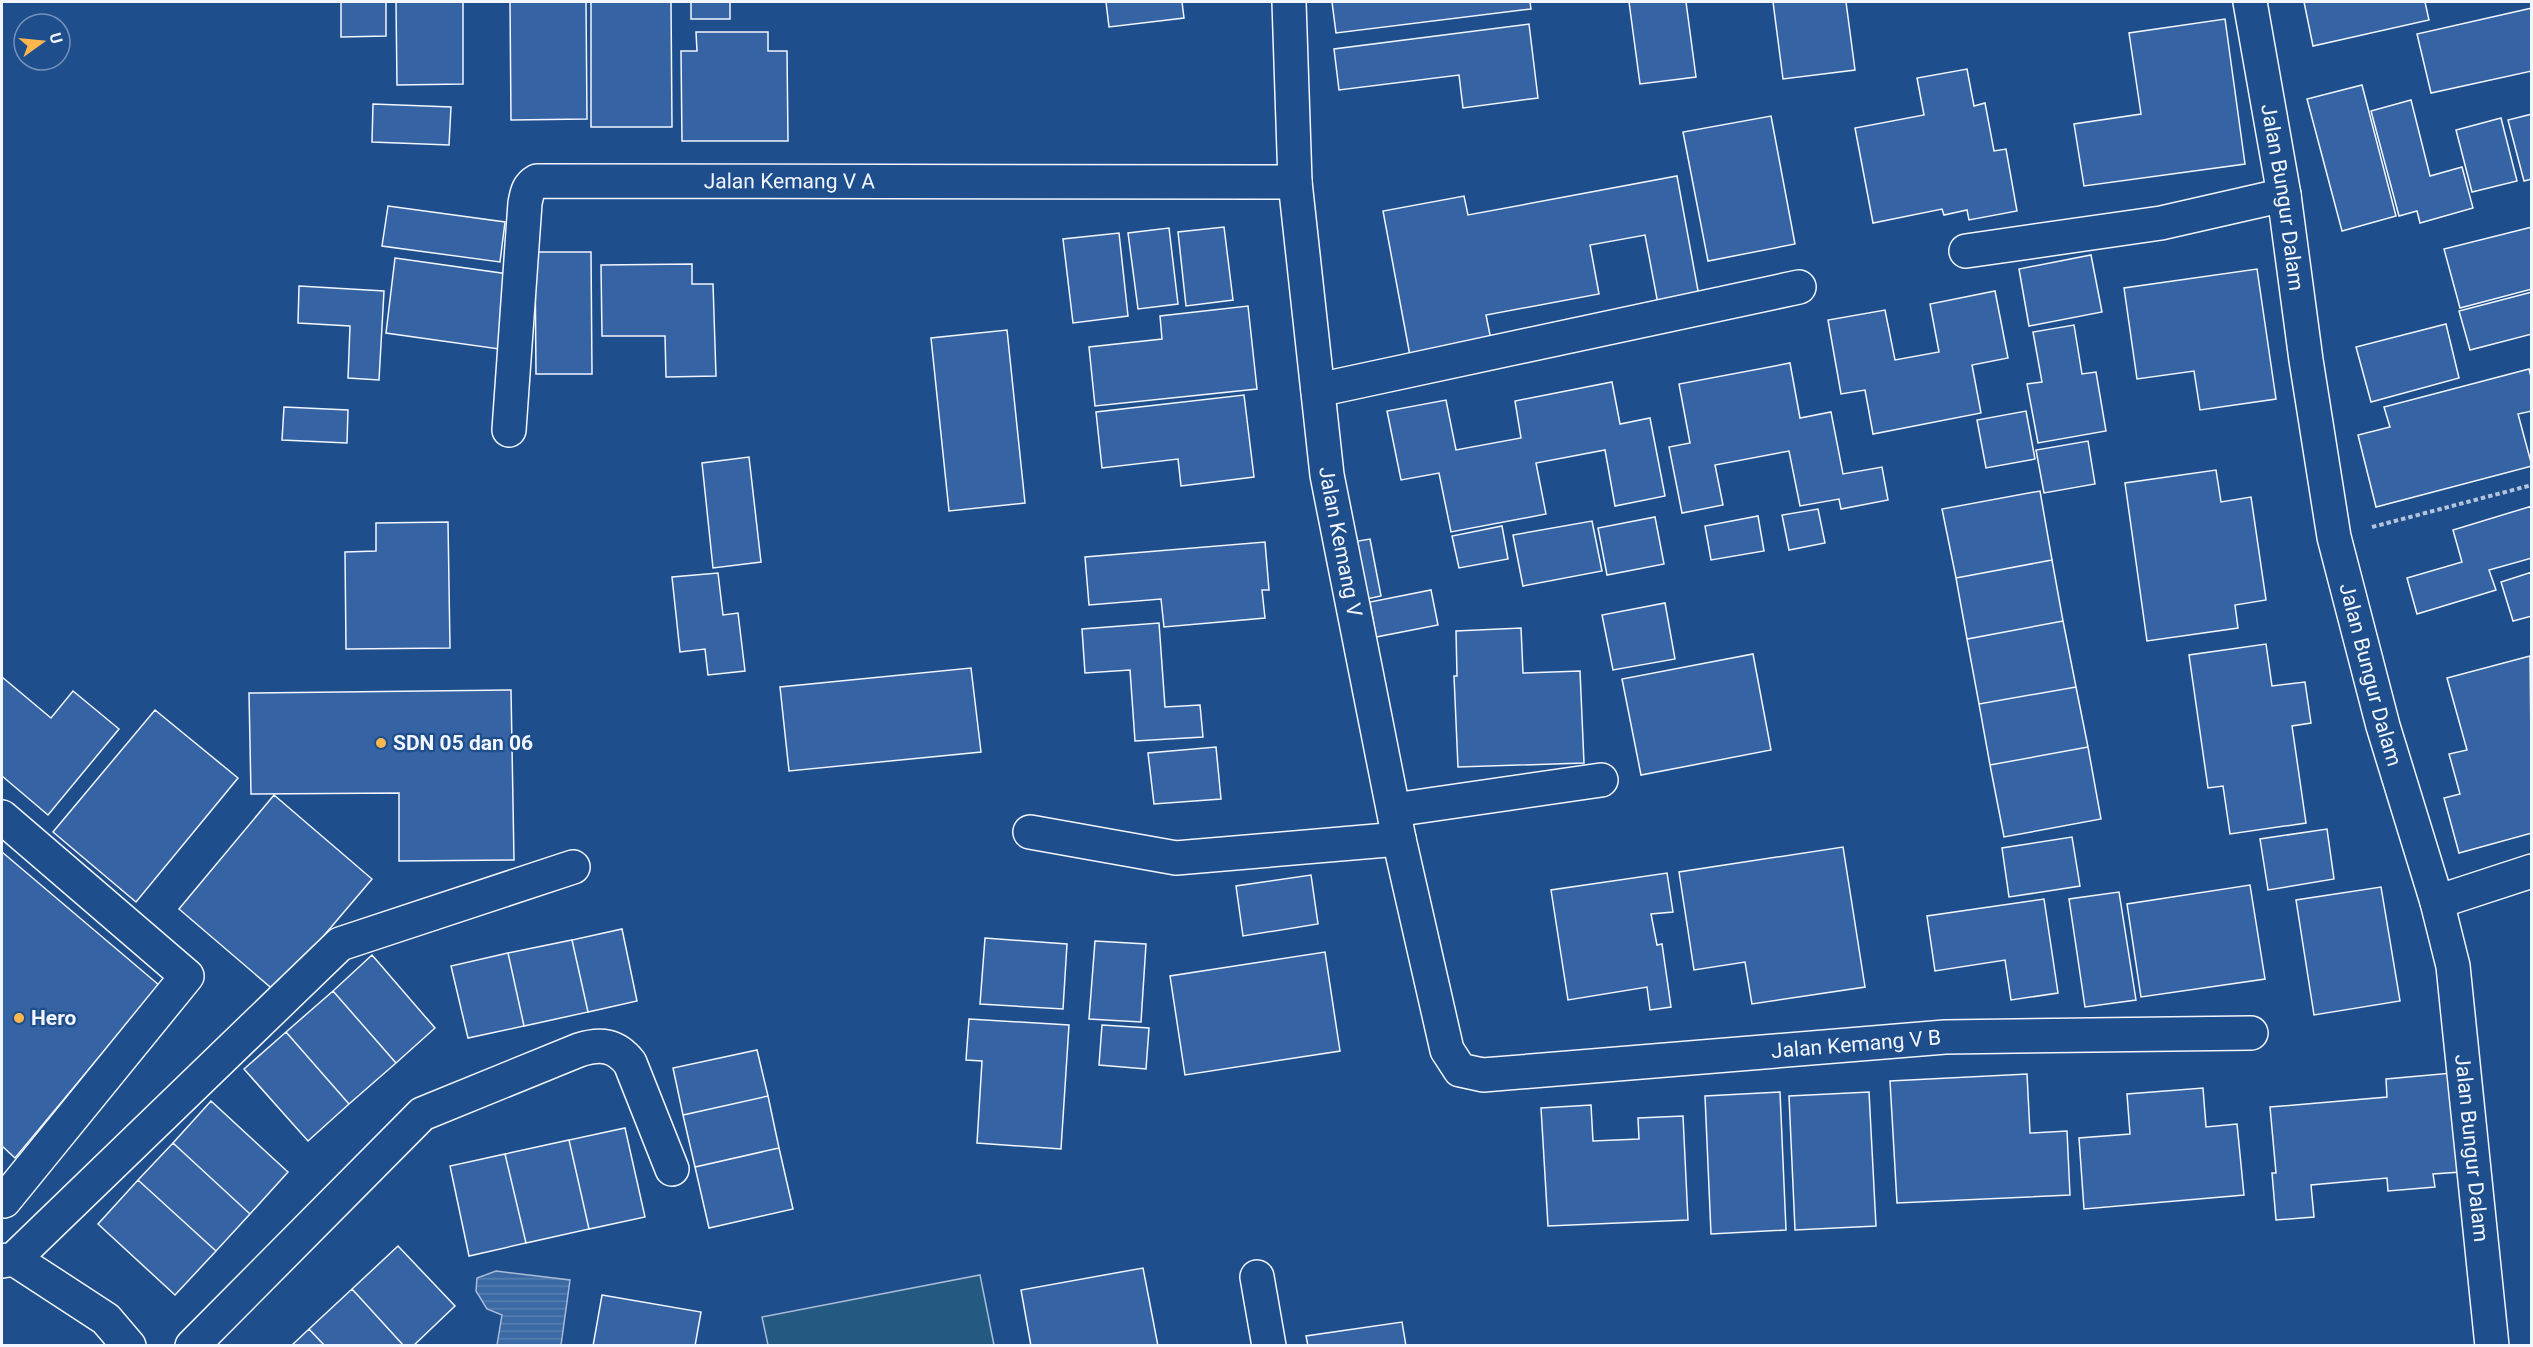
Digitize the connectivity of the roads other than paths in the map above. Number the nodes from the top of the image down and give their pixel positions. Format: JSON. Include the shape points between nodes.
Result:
{"nodes":[{"id":1,"x":1289,"y":2,"type":"edge"},
{"id":2,"x":2250,"y":2,"type":"edge"},
{"id":3,"x":1295,"y":183,"type":"junction"},
{"id":4,"x":2284,"y":195,"type":"junction"},
{"id":5,"x":1966,"y":251,"type":"dead end"},
{"id":6,"x":1799,"y":287,"type":"dead end"},
{"id":7,"x":1318,"y":390,"type":"junction"},
{"id":8,"x":509,"y":430,"type":"dead end"},
{"id":9,"x":1601,"y":780,"type":"dead end"},
{"id":10,"x":2,"y":817,"type":"edge"},
{"id":11,"x":1396,"y":824,"type":"junction"},
{"id":12,"x":1030,"y":832,"type":"dead end"},
{"id":13,"x":573,"y":867,"type":"dead end"},
{"id":14,"x":2532,"y":871,"type":"edge"},
{"id":15,"x":2437,"y":902,"type":"junction"},
{"id":16,"x":2251,"y":1033,"type":"dead end"},
{"id":17,"x":1460,"y":1070,"type":"joint"},
{"id":18,"x":672,"y":1169,"type":"dead end"},
{"id":19,"x":2,"y":1199,"type":"edge"},
{"id":20,"x":8,"y":1260,"type":"edge"},
{"id":21,"x":1257,"y":1277,"type":"dead end"},
{"id":22,"x":129,"y":1346,"type":"edge"},
{"id":23,"x":192,"y":1346,"type":"edge"},
{"id":24,"x":1269,"y":1346,"type":"edge"},
{"id":25,"x":2492,"y":1346,"type":"edge"}],
"edges":[{"from":1,"to":3,"type":"street","name":"Jalan Kemang V"},
{"from":2,"to":4,"type":"street","name":"Jalan Bungur Dalam"},
{"from":3,"to":7,"type":"street","name":"Jalan Kemang V"},
{"from":3,"to":8,"type":"street","name":"Jalan Kemang V A","via":[[537,182],[527,192],[525,203]]},
{"from":4,"to":5,"type":"street","via":[[2162,223]]},
{"from":4,"to":15,"type":"street","name":"Jalan Bungur Dalam","via":[[2334,537],[2383,726]]},
{"from":6,"to":7,"type":"street"},
{"from":7,"to":11,"type":"street","name":"Jalan Kemang V","via":[[1327,475]]},
{"from":9,"to":11,"type":"street"},
{"from":10,"to":19,"type":"street","via":[[187,976]]},
{"from":11,"to":12,"type":"street","via":[[1176,858]]},
{"from":11,"to":17,"type":"street","name":"Jalan Kemang V","via":[[1447,1050]]},
{"from":13,"to":20,"type":"street","via":[[340,944]]},
{"from":14,"to":15,"type":"street"},
{"from":15,"to":25,"type":"street","name":"Jalan Bungur Dalam","via":[[2453,966]]},
{"from":16,"to":17,"type":"street","name":"Jalan Kemang V B","via":[[1945,1037],[1483,1075]]},
{"from":18,"to":23,"type":"street","via":[[623,1054],[602,1045],[579,1050],[422,1114]]},
{"from":20,"to":22,"type":"street","via":[[106,1319]]},
{"from":21,"to":24,"type":"street"}]}
